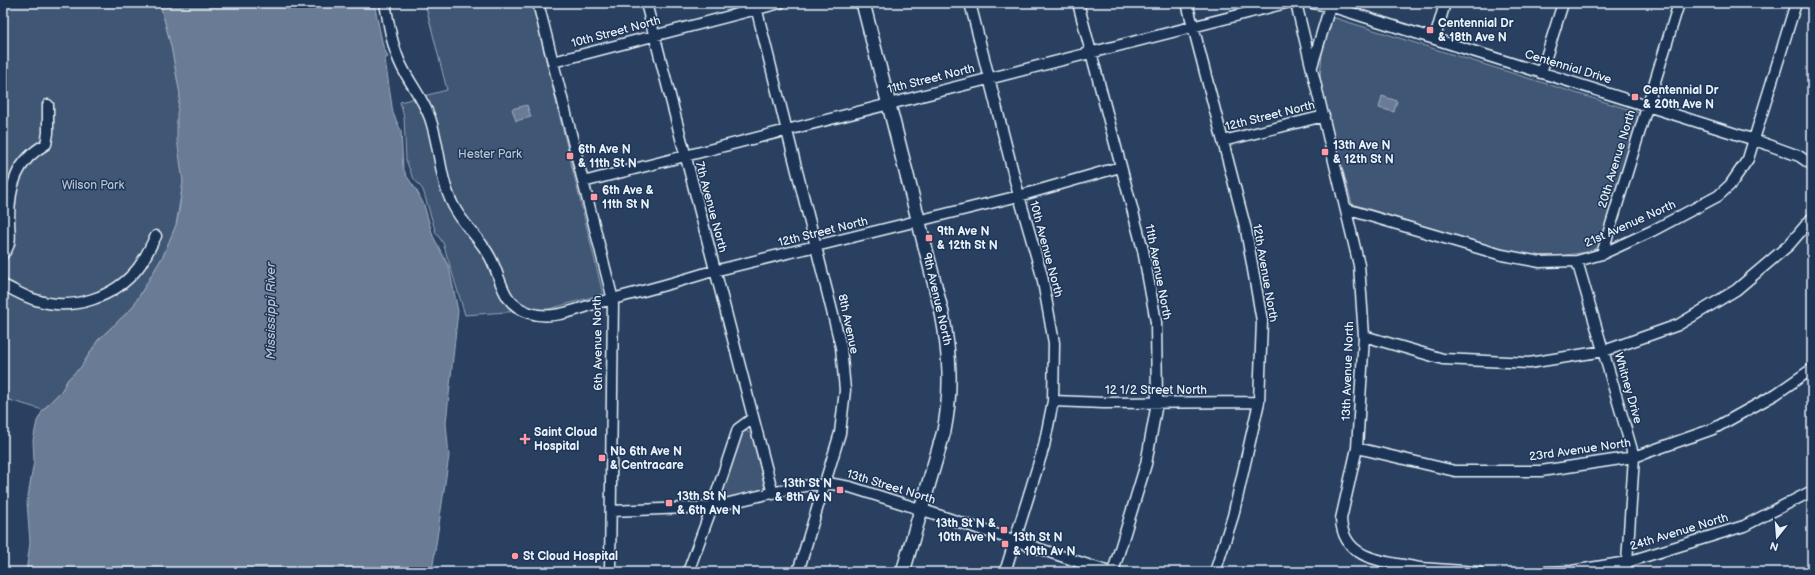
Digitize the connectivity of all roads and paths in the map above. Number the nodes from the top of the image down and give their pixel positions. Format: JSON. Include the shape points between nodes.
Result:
{"nodes":[{"id":1,"x":385,"y":3,"type":"edge"},
{"id":2,"x":538,"y":3,"type":"edge"},
{"id":3,"x":646,"y":3,"type":"edge"},
{"id":4,"x":780,"y":3,"type":"edge"},
{"id":5,"x":863,"y":3,"type":"edge"},
{"id":6,"x":970,"y":3,"type":"edge"},
{"id":7,"x":1078,"y":3,"type":"edge"},
{"id":8,"x":1187,"y":3,"type":"edge"},
{"id":9,"x":1286,"y":3,"type":"edge"},
{"id":10,"x":1296,"y":3,"type":"edge"},
{"id":11,"x":1312,"y":3,"type":"edge"},
{"id":12,"x":1446,"y":3,"type":"edge"},
{"id":13,"x":1563,"y":3,"type":"edge"},
{"id":14,"x":1678,"y":3,"type":"edge"},
{"id":15,"x":1796,"y":3,"type":"edge"},
{"id":16,"x":1330,"y":4,"type":"edge"},
{"id":17,"x":755,"y":6,"type":"edge"},
{"id":18,"x":1193,"y":27,"type":"junction"},
{"id":19,"x":654,"y":36,"type":"junction"},
{"id":20,"x":1435,"y":38,"type":"junction"},
{"id":21,"x":1091,"y":53,"type":"junction"},
{"id":22,"x":553,"y":62,"type":"junction"},
{"id":23,"x":1312,"y":68,"type":"junction"},
{"id":24,"x":1541,"y":73,"type":"junction"},
{"id":25,"x":989,"y":78,"type":"junction"},
{"id":26,"x":888,"y":103,"type":"junction"},
{"id":27,"x":48,"y":105,"type":"dead end"},
{"id":28,"x":1647,"y":106,"type":"junction"},
{"id":29,"x":1324,"y":116,"type":"junction"},
{"id":30,"x":786,"y":129,"type":"junction"},
{"id":31,"x":1755,"y":140,"type":"junction"},
{"id":32,"x":1223,"y":142,"type":"junction"},
{"id":33,"x":684,"y":156,"type":"junction"},
{"id":34,"x":1812,"y":165,"type":"edge"},
{"id":35,"x":1120,"y":167,"type":"junction"},
{"id":36,"x":583,"y":182,"type":"junction"},
{"id":37,"x":1019,"y":196,"type":"junction"},
{"id":38,"x":1346,"y":208,"type":"junction"},
{"id":39,"x":1812,"y":218,"type":"edge"},
{"id":40,"x":919,"y":222,"type":"junction"},
{"id":41,"x":156,"y":236,"type":"dead end"},
{"id":42,"x":816,"y":247,"type":"junction"},
{"id":43,"x":3,"y":254,"type":"edge"},
{"id":44,"x":1602,"y":254,"type":"junction"},
{"id":45,"x":1577,"y":262,"type":"junction"},
{"id":46,"x":715,"y":271,"type":"junction"},
{"id":47,"x":3,"y":285,"type":"edge"},
{"id":48,"x":613,"y":300,"type":"junction"},
{"id":49,"x":1364,"y":336,"type":"junction"},
{"id":50,"x":1604,"y":351,"type":"junction"},
{"id":51,"x":1812,"y":369,"type":"edge"},
{"id":52,"x":1053,"y":401,"type":"junction"},
{"id":53,"x":1259,"y":402,"type":"junction"},
{"id":54,"x":1157,"y":403,"type":"junction"},
{"id":55,"x":753,"y":418,"type":"junction"},
{"id":56,"x":1357,"y":448,"type":"junction"},
{"id":57,"x":1634,"y":457,"type":"junction"},
{"id":58,"x":825,"y":484,"type":"junction"},
{"id":59,"x":1812,"y":490,"type":"edge"},
{"id":60,"x":773,"y":494,"type":"junction"},
{"id":61,"x":712,"y":507,"type":"junction"},
{"id":62,"x":611,"y":510,"type":"junction"},
{"id":63,"x":921,"y":510,"type":"junction"},
{"id":64,"x":1014,"y":540,"type":"junction"},
{"id":65,"x":1625,"y":567,"type":"edge"},
{"id":66,"x":1419,"y":570,"type":"edge"},
{"id":67,"x":610,"y":572,"type":"edge"},
{"id":68,"x":688,"y":572,"type":"edge"},
{"id":69,"x":798,"y":572,"type":"edge"},
{"id":70,"x":903,"y":572,"type":"edge"},
{"id":71,"x":1005,"y":572,"type":"edge"},
{"id":72,"x":1109,"y":572,"type":"edge"},
{"id":73,"x":1113,"y":572,"type":"edge"},
{"id":74,"x":1215,"y":572,"type":"edge"},
{"id":75,"x":1478,"y":572,"type":"edge"},
{"id":76,"x":1545,"y":572,"type":"edge"}],
"edges":[{"from":1,"to":48,"type":"street","name":"12th Street North","via":[[394,48],[430,119],[444,183],[452,205],[490,257],[503,292],[514,306],[531,314],[560,314]]},
{"from":2,"to":22,"type":"street","name":"6th Avenue North"},
{"from":3,"to":19,"type":"street","name":"7th Avenue North"},
{"from":4,"to":17,"type":"street","name":"10th Street North"},
{"from":5,"to":26,"type":"main road","name":"9th Avenue North"},
{"from":6,"to":25,"type":"street","name":"10th Avenue North"},
{"from":7,"to":21,"type":"street","name":"11th Avenue North"},
{"from":8,"to":18,"type":"street","name":"12th Avenue North"},
{"from":9,"to":18,"type":"street","name":"11th Street North"},
{"from":10,"to":23,"type":"street","name":"13th Avenue North"},
{"from":11,"to":16,"type":"street","name":"Centennial Drive"},
{"from":12,"to":20,"type":"street"},
{"from":13,"to":24,"type":"street"},
{"from":14,"to":28,"type":"street","name":"20th Avenue North"},
{"from":15,"to":31,"type":"street","name":"21st Avenue North"},
{"from":16,"to":20,"type":"street","name":"Centennial Drive"},
{"from":16,"to":23,"type":"street"},
{"from":17,"to":19,"type":"street","name":"10th Street North"},
{"from":17,"to":30,"type":"street","name":"8th Avenue"},
{"from":18,"to":21,"type":"street","name":"11th Street North"},
{"from":18,"to":32,"type":"street","name":"12th Avenue North"},
{"from":19,"to":22,"type":"street","name":"10th Street North"},
{"from":19,"to":33,"type":"street","name":"7th Avenue North"},
{"from":20,"to":24,"type":"street","name":"Centennial Drive"},
{"from":21,"to":25,"type":"street","name":"11th Street North"},
{"from":21,"to":35,"type":"street","name":"11th Avenue North"},
{"from":22,"to":36,"type":"street","name":"6th Avenue North"},
{"from":23,"to":29,"type":"street","name":"13th Avenue North"},
{"from":24,"to":28,"type":"street","name":"Centennial Drive"},
{"from":25,"to":26,"type":"street","name":"11th Street North"},
{"from":25,"to":37,"type":"street","name":"10th Avenue North"},
{"from":26,"to":30,"type":"street","name":"11th Street North"},
{"from":26,"to":40,"type":"main road","name":"9th Avenue North"},
{"from":27,"to":43,"type":"street","via":[[46,144],[29,156],[18,169],[11,196],[11,241]]},
{"from":28,"to":31,"type":"street","name":"Centennial Drive"},
{"from":28,"to":44,"type":"street","name":"20th Avenue North"},
{"from":29,"to":32,"type":"street","name":"12th Street North"},
{"from":29,"to":38,"type":"street","name":"13th Avenue North"},
{"from":30,"to":33,"type":"street","name":"11th Street North"},
{"from":30,"to":42,"type":"street","name":"8th Avenue"},
{"from":31,"to":34,"type":"street","name":"Centennial Drive","via":[[1799,156]]},
{"from":31,"to":44,"type":"street","name":"21st Avenue North","via":[[1740,172],[1718,196]]},
{"from":32,"to":53,"type":"street","name":"12th Avenue North","via":[[1246,230],[1262,321]]},
{"from":33,"to":36,"type":"street","name":"11th Street North"},
{"from":33,"to":46,"type":"street","name":"7th Avenue North"},
{"from":35,"to":37,"type":"street","name":"12th Street North"},
{"from":35,"to":54,"type":"street","name":"11th Avenue North","via":[[1143,250],[1156,322]]},
{"from":36,"to":48,"type":"street","name":"6th Avenue North"},
{"from":37,"to":40,"type":"street","name":"12th Street North"},
{"from":37,"to":52,"type":"street","name":"10th Avenue North","via":[[1042,276],[1054,343]]},
{"from":38,"to":45,"type":"street","name":"21st Avenue North","via":[[1502,255],[1540,262]]},
{"from":38,"to":49,"type":"street","name":"13th Avenue North","via":[[1359,266]]},
{"from":39,"to":50,"type":"street","via":[[1789,245],[1736,290],[1678,325]]},
{"from":40,"to":42,"type":"street","name":"12th Street North"},
{"from":40,"to":63,"type":"main road","name":"9th Avenue North","via":[[947,337],[950,371],[948,412]]},
{"from":41,"to":47,"type":"street","via":[[138,268],[119,288],[91,301],[62,304],[36,301]]},
{"from":42,"to":46,"type":"street","name":"12th Street North"},
{"from":42,"to":58,"type":"street","name":"8th Avenue","via":[[841,347],[845,390],[840,432]]},
{"from":44,"to":45,"type":"street","name":"21st Avenue North"},
{"from":45,"to":50,"type":"street","name":"Whitney Drive"},
{"from":46,"to":48,"type":"street","name":"12th Street North"},
{"from":46,"to":55,"type":"street","name":"7th Avenue North"},
{"from":48,"to":62,"type":"street","name":"6th Avenue North"},
{"from":49,"to":50,"type":"street","via":[[1443,359],[1529,363]]},
{"from":49,"to":56,"type":"street","name":"13th Avenue North"},
{"from":50,"to":57,"type":"street","name":"Whitney Drive"},
{"from":51,"to":57,"type":"street","name":"23rd Avenue North","via":[[1776,394],[1713,429]]},
{"from":52,"to":54,"type":"street","name":"12 1/2 Street North"},
{"from":52,"to":64,"type":"street","name":"10th Avenue North","via":[[1044,446]]},
{"from":53,"to":54,"type":"street","name":"12 1/2 Street North"},
{"from":53,"to":74,"type":"street","name":"12th Avenue North","via":[[1233,516]]},
{"from":54,"to":73,"type":"street","name":"11th Avenue North","via":[[1146,464]]},
{"from":55,"to":60,"type":"street","name":"7th Avenue North"},
{"from":55,"to":61,"type":"street","via":[[738,428]]},
{"from":56,"to":57,"type":"street","name":"23rd Avenue North","via":[[1455,471],[1541,471]]},
{"from":56,"to":66,"type":"street","name":"13th Avenue North","via":[[1341,519],[1347,542],[1357,552],[1370,558]]},
{"from":57,"to":65,"type":"street","name":"Whitney Drive"},
{"from":58,"to":60,"type":"street","name":"13th Street North","via":[[793,488]]},
{"from":58,"to":63,"type":"street","name":"13th Street North","via":[[850,487]]},
{"from":58,"to":69,"type":"street","name":"8th Avenue"},
{"from":59,"to":65,"type":"street","name":"24th Avenue North","via":[[1744,526]]},
{"from":60,"to":61,"type":"street","name":"13th Street North"},
{"from":61,"to":62,"type":"street","name":"13th Street North"},
{"from":61,"to":68,"type":"street"},
{"from":62,"to":67,"type":"street","name":"6th Avenue North"},
{"from":63,"to":64,"type":"street","name":"13th Street North"},
{"from":63,"to":70,"type":"main road","name":"9th Avenue North"},
{"from":64,"to":71,"type":"street","name":"10th Avenue North"},
{"from":64,"to":72,"type":"street","name":"13th Street North"},
{"from":65,"to":76,"type":"street","name":"24th Avenue North"},
{"from":66,"to":75,"type":"street"}]}
